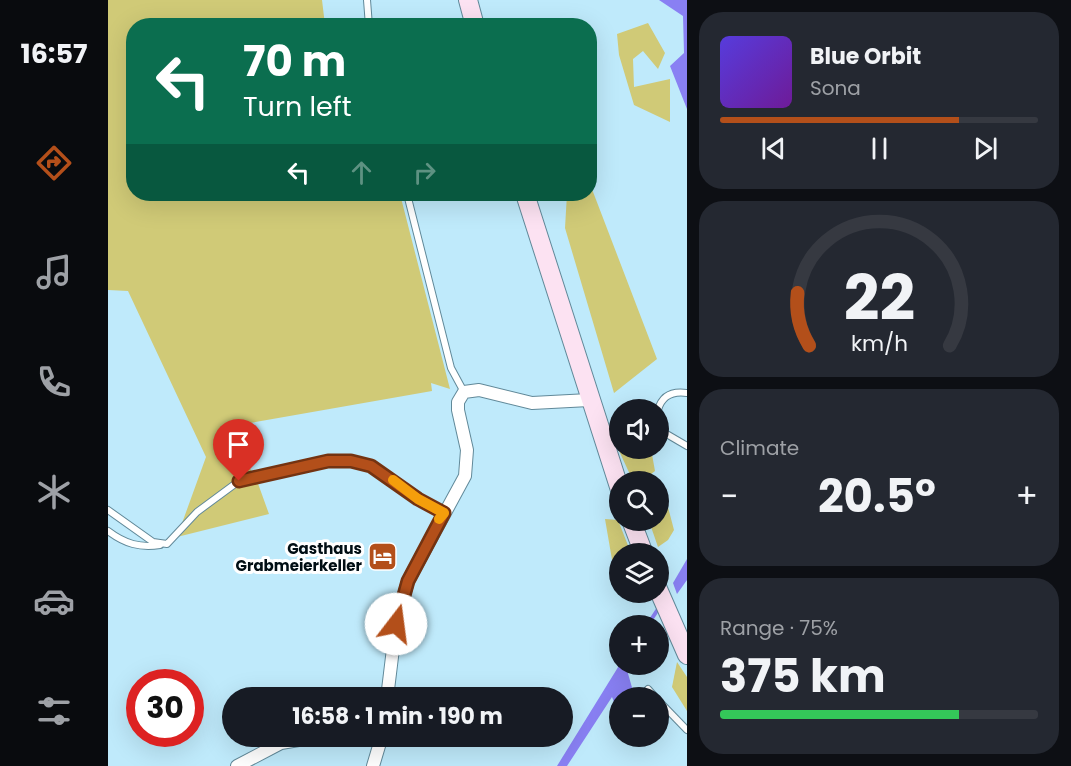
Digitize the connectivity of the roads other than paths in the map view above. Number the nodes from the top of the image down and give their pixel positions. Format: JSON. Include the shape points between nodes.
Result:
{"nodes":[{"id":1,"x":367,"y":0,"type":"edge"},
{"id":2,"x":468,"y":0,"type":"edge"},
{"id":3,"x":368,"y":18,"type":"edge"},
{"id":4,"x":473,"y":18,"type":"edge"},
{"id":5,"x":409,"y":201,"type":"edge"},
{"id":6,"x":527,"y":201,"type":"edge"},
{"id":7,"x":465,"y":392,"type":"junction"},
{"id":8,"x":687,"y":393,"type":"edge"},
{"id":9,"x":663,"y":399,"type":"edge"},
{"id":10,"x":589,"y":400,"type":"junction"},
{"id":11,"x":669,"y":436,"type":"edge"},
{"id":12,"x":687,"y":447,"type":"edge"},
{"id":13,"x":613,"y":471,"type":"edge"},
{"id":14,"x":108,"y":510,"type":"edge"},
{"id":15,"x":444,"y":513,"type":"junction"},
{"id":16,"x":108,"y":531,"type":"edge"},
{"id":17,"x":167,"y":544,"type":"junction"},
{"id":18,"x":664,"y":603,"type":"edge"},
{"id":19,"x":685,"y":651,"type":"edge"},
{"id":20,"x":388,"y":687,"type":"edge"},
{"id":21,"x":669,"y":711,"type":"edge"},
{"id":22,"x":687,"y":730,"type":"edge"},
{"id":23,"x":273,"y":747,"type":"edge"},
{"id":24,"x":379,"y":747,"type":"edge"},
{"id":25,"x":237,"y":766,"type":"edge"},
{"id":26,"x":373,"y":766,"type":"edge"}],
"edges":[{"from":1,"to":3,"type":"lane"},
{"from":2,"to":4,"type":"main road"},
{"from":5,"to":7,"type":"lane","via":[[451,368]]},
{"from":6,"to":10,"type":"main road"},
{"from":7,"to":10,"type":"street","via":[[479,390],[532,403]]},
{"from":7,"to":15,"type":"street","via":[[458,410],[468,465],[461,486]]},
{"from":8,"to":9,"type":"lane","via":[[676,392]]},
{"from":10,"to":13,"type":"main road"},
{"from":11,"to":12,"type":"lane"},
{"from":14,"to":17,"type":"lane","via":[[153,542]]},
{"from":15,"to":17,"type":"lane","via":[[371,466],[328,461],[239,481],[197,512]]},
{"from":15,"to":20,"type":"street","via":[[408,581],[396,624]]},
{"from":16,"to":17,"type":"lane","via":[[142,548]]},
{"from":18,"to":19,"type":"main road"},
{"from":21,"to":22,"type":"lane"},
{"from":23,"to":25,"type":"street"},
{"from":24,"to":26,"type":"street"}]}
